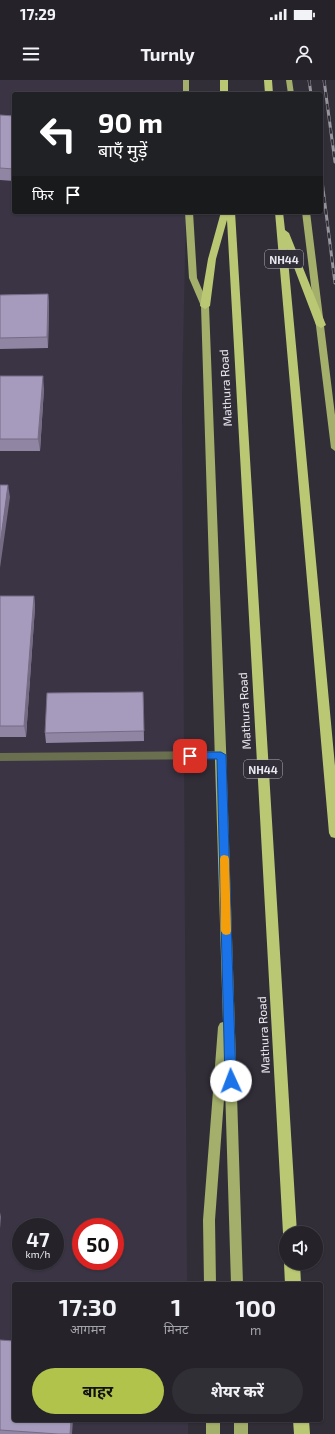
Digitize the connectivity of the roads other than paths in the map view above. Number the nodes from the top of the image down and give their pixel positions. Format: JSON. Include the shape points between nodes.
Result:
{"nodes":[{"id":1,"x":186,"y":80,"type":"edge"},
{"id":2,"x":224,"y":80,"type":"edge"},
{"id":3,"x":268,"y":80,"type":"edge"},
{"id":4,"x":289,"y":80,"type":"edge"},
{"id":5,"x":186,"y":92,"type":"edge"},
{"id":6,"x":224,"y":92,"type":"edge"},
{"id":7,"x":269,"y":92,"type":"edge"},
{"id":8,"x":291,"y":92,"type":"edge"},
{"id":9,"x":189,"y":214,"type":"edge"},
{"id":10,"x":224,"y":214,"type":"edge"},
{"id":11,"x":231,"y":214,"type":"edge"},
{"id":12,"x":306,"y":214,"type":"edge"},
{"id":13,"x":280,"y":217,"type":"edge"},
{"id":14,"x":204,"y":306,"type":"junction"},
{"id":15,"x":321,"y":325,"type":"junction"},
{"id":16,"x":335,"y":448,"type":"edge"},
{"id":17,"x":221,"y":755,"type":"junction"},
{"id":18,"x":0,"y":757,"type":"edge"},
{"id":19,"x":335,"y":834,"type":"edge"},
{"id":20,"x":228,"y":972,"type":"junction"},
{"id":21,"x":290,"y":1226,"type":"edge"},
{"id":22,"x":292,"y":1270,"type":"edge"},
{"id":23,"x":210,"y":1282,"type":"edge"},
{"id":24,"x":237,"y":1282,"type":"edge"},
{"id":25,"x":293,"y":1282,"type":"edge"},
{"id":26,"x":213,"y":1422,"type":"edge"},
{"id":27,"x":241,"y":1422,"type":"edge"},
{"id":28,"x":301,"y":1422,"type":"edge"},
{"id":29,"x":213,"y":1434,"type":"edge"},
{"id":30,"x":241,"y":1434,"type":"edge"},
{"id":31,"x":302,"y":1434,"type":"edge"}],
"edges":[{"from":1,"to":5,"type":"main road"},
{"from":2,"to":6,"type":"highway"},
{"from":3,"to":7,"type":"highway"},
{"from":4,"to":8,"type":"main road"},
{"from":9,"to":14,"type":"main road","via":[[193,278]]},
{"from":10,"to":14,"type":"highway","via":[[212,259]]},
{"from":11,"to":21,"type":"highway","name":"Mathura Road","number":"NH44"},
{"from":12,"to":15,"type":"main road"},
{"from":13,"to":15,"type":"highway"},
{"from":13,"to":19,"type":"highway","number":"NH44"},
{"from":14,"to":17,"type":"main road"},
{"from":15,"to":16,"type":"main road"},
{"from":17,"to":18,"type":"lane"},
{"from":17,"to":20,"type":"main road"},
{"from":20,"to":23,"type":"main road","via":[[209,1220]]},
{"from":20,"to":24,"type":"main road"},
{"from":22,"to":25,"type":"highway"},
{"from":26,"to":29,"type":"main road"},
{"from":27,"to":30,"type":"main road"},
{"from":28,"to":31,"type":"highway"}]}
